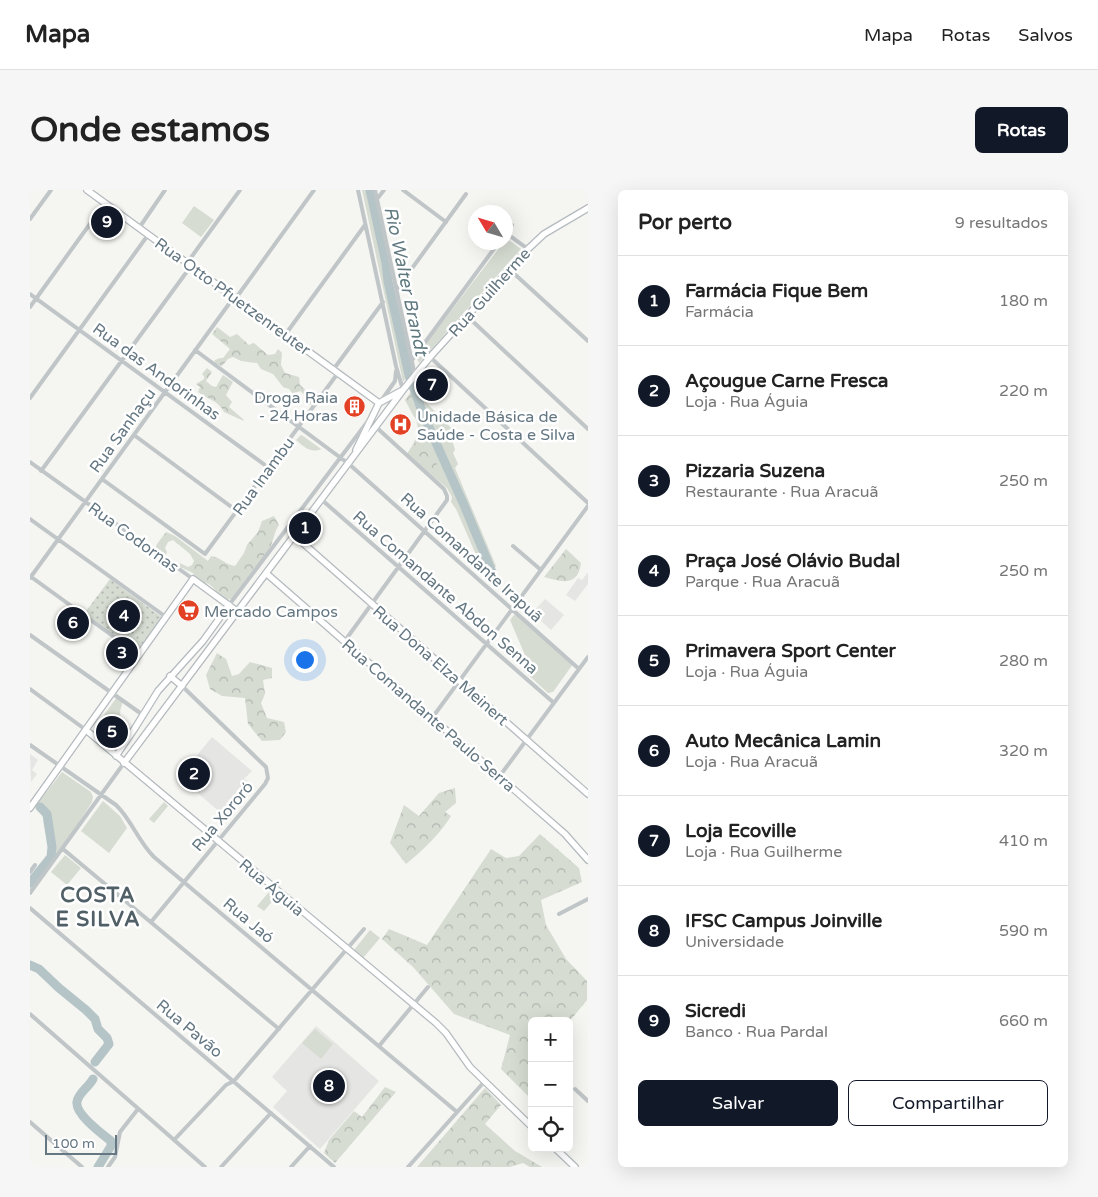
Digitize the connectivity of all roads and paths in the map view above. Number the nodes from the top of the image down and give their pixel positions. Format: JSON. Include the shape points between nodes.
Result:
{"nodes":[{"id":1,"x":51,"y":190,"type":"edge"},
{"id":2,"x":87,"y":190,"type":"edge"},
{"id":3,"x":165,"y":190,"type":"edge"},
{"id":4,"x":240,"y":190,"type":"edge"},
{"id":5,"x":314,"y":190,"type":"edge"},
{"id":6,"x":358,"y":190,"type":"edge"},
{"id":7,"x":375,"y":190,"type":"edge"},
{"id":8,"x":384,"y":190,"type":"edge"},
{"id":9,"x":403,"y":190,"type":"edge"},
{"id":10,"x":466,"y":194,"type":"dead end"},
{"id":11,"x":377,"y":199,"type":"junction"},
{"id":12,"x":105,"y":203,"type":"junction"},
{"id":13,"x":588,"y":208,"type":"edge"},
{"id":14,"x":30,"y":219,"type":"edge"},
{"id":15,"x":446,"y":222,"type":"junction"},
{"id":16,"x":366,"y":225,"type":"junction"},
{"id":17,"x":139,"y":228,"type":"junction"},
{"id":18,"x":148,"y":235,"type":"junction"},
{"id":19,"x":513,"y":238,"type":"edge"},
{"id":20,"x":528,"y":249,"type":"junction"},
{"id":21,"x":493,"y":250,"type":"edge"},
{"id":22,"x":189,"y":265,"type":"junction"},
{"id":23,"x":509,"y":269,"type":"junction"},
{"id":24,"x":397,"y":289,"type":"junction"},
{"id":25,"x":30,"y":294,"type":"edge"},
{"id":26,"x":36,"y":298,"type":"junction"},
{"id":27,"x":235,"y":298,"type":"junction"},
{"id":28,"x":382,"y":302,"type":"junction"},
{"id":29,"x":30,"y":307,"type":"edge"},
{"id":30,"x":466,"y":316,"type":"junction"},
{"id":31,"x":79,"y":330,"type":"junction"},
{"id":32,"x":285,"y":335,"type":"junction"},
{"id":33,"x":588,"y":341,"type":"edge"},
{"id":34,"x":195,"y":350,"type":"junction"},
{"id":35,"x":430,"y":357,"type":"junction"},
{"id":36,"x":412,"y":360,"type":"junction"},
{"id":37,"x":122,"y":361,"type":"junction"},
{"id":38,"x":396,"y":366,"type":"junction"},
{"id":39,"x":336,"y":371,"type":"junction"},
{"id":40,"x":414,"y":377,"type":"junction"},
{"id":41,"x":403,"y":390,"type":"junction"},
{"id":42,"x":165,"y":392,"type":"junction"},
{"id":43,"x":30,"y":398,"type":"edge"},
{"id":44,"x":381,"y":402,"type":"junction"},
{"id":45,"x":389,"y":410,"type":"junction"},
{"id":46,"x":373,"y":415,"type":"junction"},
{"id":47,"x":299,"y":427,"type":"junction"},
{"id":48,"x":376,"y":427,"type":"junction"},
{"id":49,"x":588,"y":428,"type":"edge"},
{"id":50,"x":134,"y":435,"type":"junction"},
{"id":51,"x":340,"y":458,"type":"junction"},
{"id":52,"x":30,"y":462,"type":"edge"},
{"id":53,"x":348,"y":464,"type":"junction"},
{"id":54,"x":269,"y":468,"type":"junction"},
{"id":55,"x":41,"y":471,"type":"junction"},
{"id":56,"x":102,"y":479,"type":"junction"},
{"id":57,"x":322,"y":500,"type":"junction"},
{"id":58,"x":85,"y":502,"type":"junction"},
{"id":59,"x":588,"y":504,"type":"edge"},
{"id":60,"x":237,"y":510,"type":"junction"},
{"id":61,"x":30,"y":519,"type":"edge"},
{"id":62,"x":425,"y":532,"type":"junction"},
{"id":63,"x":295,"y":536,"type":"junction"},
{"id":64,"x":58,"y":539,"type":"junction"},
{"id":65,"x":513,"y":546,"type":"dead end"},
{"id":66,"x":398,"y":568,"type":"junction"},
{"id":67,"x":541,"y":570,"type":"junction"},
{"id":68,"x":267,"y":574,"type":"junction"},
{"id":69,"x":30,"y":577,"type":"edge"},
{"id":70,"x":193,"y":580,"type":"junction"},
{"id":71,"x":372,"y":604,"type":"junction"},
{"id":72,"x":229,"y":606,"type":"junction"},
{"id":73,"x":512,"y":609,"type":"junction"},
{"id":74,"x":238,"y":612,"type":"junction"},
{"id":75,"x":166,"y":617,"type":"junction"},
{"id":76,"x":30,"y":635,"type":"edge"},
{"id":77,"x":344,"y":642,"type":"junction"},
{"id":78,"x":486,"y":644,"type":"junction"},
{"id":79,"x":139,"y":655,"type":"junction"},
{"id":80,"x":588,"y":656,"type":"edge"},
{"id":81,"x":579,"y":669,"type":"junction"},
{"id":82,"x":170,"y":676,"type":"junction"},
{"id":83,"x":459,"y":681,"type":"junction"},
{"id":84,"x":182,"y":686,"type":"junction"},
{"id":85,"x":30,"y":689,"type":"edge"},
{"id":86,"x":112,"y":693,"type":"junction"},
{"id":87,"x":554,"y":703,"type":"junction"},
{"id":88,"x":143,"y":715,"type":"junction"},
{"id":89,"x":432,"y":718,"type":"junction"},
{"id":90,"x":156,"y":720,"type":"junction"},
{"id":91,"x":86,"y":730,"type":"junction"},
{"id":92,"x":526,"y":740,"type":"junction"},
{"id":93,"x":30,"y":745,"type":"edge"},
{"id":94,"x":116,"y":756,"type":"junction"},
{"id":95,"x":124,"y":763,"type":"junction"},
{"id":96,"x":60,"y":766,"type":"junction"},
{"id":97,"x":499,"y":777,"type":"junction"},
{"id":98,"x":100,"y":794,"type":"junction"},
{"id":99,"x":588,"y":794,"type":"edge"},
{"id":100,"x":30,"y":808,"type":"edge"},
{"id":101,"x":218,"y":841,"type":"junction"},
{"id":102,"x":63,"y":849,"type":"junction"},
{"id":103,"x":588,"y":860,"type":"edge"},
{"id":104,"x":35,"y":865,"type":"dead end"},
{"id":105,"x":30,"y":872,"type":"edge"},
{"id":106,"x":184,"y":882,"type":"junction"},
{"id":107,"x":30,"y":894,"type":"edge"},
{"id":108,"x":588,"y":899,"type":"edge"},
{"id":109,"x":30,"y":908,"type":"edge"},
{"id":110,"x":559,"y":914,"type":"dead end"},
{"id":111,"x":151,"y":922,"type":"junction"},
{"id":112,"x":364,"y":929,"type":"dead end"},
{"id":113,"x":347,"y":949,"type":"junction"},
{"id":114,"x":428,"y":987,"type":"dead end"},
{"id":115,"x":313,"y":990,"type":"junction"},
{"id":116,"x":414,"y":1005,"type":"junction"},
{"id":117,"x":30,"y":1014,"type":"edge"},
{"id":118,"x":279,"y":1029,"type":"junction"},
{"id":119,"x":380,"y":1046,"type":"junction"},
{"id":120,"x":234,"y":1081,"type":"junction"},
{"id":121,"x":484,"y":1082,"type":"junction"},
{"id":122,"x":575,"y":1089,"type":"dead end"},
{"id":123,"x":588,"y":1101,"type":"edge"},
{"id":124,"x":138,"y":1109,"type":"junction"},
{"id":125,"x":458,"y":1112,"type":"junction"},
{"id":126,"x":271,"y":1113,"type":"junction"},
{"id":127,"x":30,"y":1122,"type":"edge"},
{"id":128,"x":528,"y":1123,"type":"edge"},
{"id":129,"x":174,"y":1140,"type":"junction"},
{"id":130,"x":310,"y":1146,"type":"junction"},
{"id":131,"x":558,"y":1152,"type":"edge"},
{"id":132,"x":82,"y":1167,"type":"edge"},
{"id":133,"x":108,"y":1167,"type":"edge"},
{"id":134,"x":205,"y":1167,"type":"edge"},
{"id":135,"x":221,"y":1167,"type":"edge"},
{"id":136,"x":291,"y":1167,"type":"edge"},
{"id":137,"x":334,"y":1167,"type":"edge"},
{"id":138,"x":408,"y":1167,"type":"edge"},
{"id":139,"x":575,"y":1167,"type":"edge"}],
"edges":[{"from":1,"to":14,"type":"street"},
{"from":2,"to":12,"type":"street","name":"Rua Otto Pfuetzenreuter"},
{"from":3,"to":17,"type":"street"},
{"from":4,"to":22,"type":"street"},
{"from":5,"to":27,"type":"street","name":"Rua Sanhaçu"},
{"from":6,"to":16,"type":"street"},
{"from":7,"to":11,"type":"street"},
{"from":8,"to":11,"type":"street"},
{"from":9,"to":15,"type":"street"},
{"from":10,"to":15,"type":"street"},
{"from":11,"to":24,"type":"street"},
{"from":12,"to":17,"type":"street","name":"Rua Otto Pfuetzenreuter"},
{"from":12,"to":26,"type":"street"},
{"from":13,"to":20,"type":"street","name":"Rua Guilherme","via":[[544,234]]},
{"from":15,"to":24,"type":"street"},
{"from":16,"to":28,"type":"street"},
{"from":16,"to":32,"type":"street"},
{"from":17,"to":18,"type":"street","name":"Rua Otto Pfuetzenreuter"},
{"from":18,"to":22,"type":"street","name":"Rua Otto Pfuetzenreuter"},
{"from":18,"to":31,"type":"street"},
{"from":19,"to":20,"type":"street"},
{"from":20,"to":23,"type":"street","name":"Rua Guilherme"},
{"from":21,"to":36,"type":"street"},
{"from":22,"to":27,"type":"street","name":"Rua Otto Pfuetzenreuter"},
{"from":22,"to":37,"type":"street"},
{"from":23,"to":30,"type":"street","name":"Rua Guilherme"},
{"from":23,"to":33,"type":"street"},
{"from":24,"to":36,"type":"street"},
{"from":25,"to":26,"type":"street","name":"Rua das Andorinhas"},
{"from":26,"to":29,"type":"street"},
{"from":26,"to":31,"type":"street","name":"Rua das Andorinhas"},
{"from":27,"to":32,"type":"street","name":"Rua Otto Pfuetzenreuter"},
{"from":27,"to":34,"type":"street","name":"Rua Sanhaçu"},
{"from":28,"to":38,"type":"street"},
{"from":28,"to":39,"type":"street","name":"Rua Inambu"},
{"from":30,"to":35,"type":"street","name":"Rua Guilherme"},
{"from":30,"to":49,"type":"street"},
{"from":31,"to":37,"type":"street","name":"Rua das Andorinhas"},
{"from":31,"to":43,"type":"street"},
{"from":32,"to":39,"type":"street","name":"Rua Otto Pfuetzenreuter"},
{"from":34,"to":42,"type":"street","name":"Rua Sanhaçu"},
{"from":34,"to":47,"type":"street","name":"Rua Comandante Irapuã"},
{"from":35,"to":40,"type":"street","name":"Rua Guilherme"},
{"from":35,"to":59,"type":"street"},
{"from":36,"to":40,"type":"street"},
{"from":37,"to":42,"type":"street","name":"Rua das Andorinhas"},
{"from":37,"to":55,"type":"street"},
{"from":38,"to":41,"type":"street"},
{"from":38,"to":44,"type":"street","via":[[395,381]]},
{"from":39,"to":44,"type":"street","name":"Rua Otto Pfuetzenreuter"},
{"from":39,"to":47,"type":"street","name":"Rua Inambu"},
{"from":40,"to":41,"type":"street","name":"Rua Guilherme"},
{"from":41,"to":44,"type":"street","name":"Rua Guilherme"},
{"from":41,"to":45,"type":"street","name":"Rua Guilherme"},
{"from":42,"to":50,"type":"street","name":"Rua Sanhaçu"},
{"from":42,"to":54,"type":"street","name":"Rua das Andorinhas"},
{"from":44,"to":45,"type":"street","via":[[389,403]]},
{"from":44,"to":45,"type":"street","via":[[379,410]]},
{"from":44,"to":46,"type":"street"},
{"from":45,"to":48,"type":"street","name":"Rua Guilherme"},
{"from":46,"to":51,"type":"street"},
{"from":46,"to":53,"type":"street"},
{"from":47,"to":51,"type":"street","name":"Rua Comandante Irapuã"},
{"from":47,"to":54,"type":"street","name":"Rua Inambu"},
{"from":48,"to":53,"type":"street","name":"Rua Guilherme"},
{"from":48,"to":62,"type":"street","via":[[444,489],[447,496],[444,504]]},
{"from":50,"to":56,"type":"street","name":"Rua Sanhaçu"},
{"from":50,"to":60,"type":"street"},
{"from":51,"to":53,"type":"street","name":"Rua Comandante Irapuã"},
{"from":51,"to":72,"type":"street"},
{"from":52,"to":55,"type":"street","name":"Rua Codornas"},
{"from":53,"to":57,"type":"street"},
{"from":53,"to":62,"type":"street","name":"Rua Comandante Irapuã"},
{"from":54,"to":60,"type":"street","name":"Rua Inambu"},
{"from":55,"to":58,"type":"street","name":"Rua Codornas"},
{"from":56,"to":58,"type":"street","name":"Rua Sanhaçu"},
{"from":56,"to":60,"type":"street","name":"Rua Inambu","via":[[206,554]]},
{"from":57,"to":63,"type":"street"},
{"from":57,"to":66,"type":"street","name":"Rua Comandante Abdon Senna"},
{"from":58,"to":64,"type":"street","name":"Rua Sanhaçu"},
{"from":58,"to":70,"type":"street","name":"Rua Codornas"},
{"from":59,"to":67,"type":"street"},
{"from":61,"to":64,"type":"street"},
{"from":62,"to":66,"type":"street"},
{"from":62,"to":73,"type":"street","name":"Rua Comandante Irapuã"},
{"from":63,"to":68,"type":"street"},
{"from":63,"to":71,"type":"street","name":"Rua Dona Elza Meinert"},
{"from":64,"to":69,"type":"street","name":"Rua Sanhaçu"},
{"from":64,"to":75,"type":"street"},
{"from":65,"to":67,"type":"street"},
{"from":66,"to":71,"type":"street"},
{"from":66,"to":78,"type":"street","name":"Rua Comandante Abdon Senna"},
{"from":67,"to":73,"type":"street"},
{"from":68,"to":74,"type":"street"},
{"from":68,"to":77,"type":"street","name":"Rua Comandante Paulo Serra"},
{"from":69,"to":79,"type":"street"},
{"from":70,"to":72,"type":"street","name":"Rua Codornas"},
{"from":70,"to":75,"type":"street"},
{"from":71,"to":77,"type":"street"},
{"from":71,"to":83,"type":"street","name":"Rua Dona Elza Meinert"},
{"from":72,"to":74,"type":"street","name":"Rua Codornas"},
{"from":72,"to":82,"type":"street","via":[[203,641]]},
{"from":73,"to":78,"type":"street"},
{"from":73,"to":81,"type":"street","name":"Rua Comandante Irapuã"},
{"from":74,"to":84,"type":"street"},
{"from":75,"to":79,"type":"street"},
{"from":76,"to":86,"type":"street"},
{"from":77,"to":89,"type":"street","name":"Rua Comandante Paulo Serra"},
{"from":78,"to":83,"type":"street"},
{"from":78,"to":87,"type":"street","name":"Rua Comandante Abdon Senna"},
{"from":79,"to":86,"type":"street"},
{"from":80,"to":81,"type":"street"},
{"from":81,"to":87,"type":"street"},
{"from":82,"to":84,"type":"street"},
{"from":82,"to":88,"type":"street"},
{"from":83,"to":89,"type":"street"},
{"from":83,"to":92,"type":"street","name":"Rua Dona Elza Meinert"},
{"from":84,"to":90,"type":"street"},
{"from":84,"to":101,"type":"street","name":"Rua Xororó","via":[[269,774],[265,784]]},
{"from":85,"to":91,"type":"street","name":"Rua Águia"},
{"from":86,"to":88,"type":"street"},
{"from":86,"to":91,"type":"street"},
{"from":87,"to":92,"type":"street"},
{"from":88,"to":90,"type":"street"},
{"from":88,"to":94,"type":"street"},
{"from":89,"to":97,"type":"street","name":"Rua Comandante Paulo Serra"},
{"from":90,"to":95,"type":"street"},
{"from":91,"to":94,"type":"street","name":"Rua Águia"},
{"from":91,"to":96,"type":"street"},
{"from":92,"to":97,"type":"street"},
{"from":92,"to":99,"type":"street","name":"Rua Dona Elza Meinert"},
{"from":93,"to":96,"type":"street","name":"Rua Jaó"},
{"from":94,"to":95,"type":"street","name":"Rua Águia"},
{"from":95,"to":98,"type":"street"},
{"from":95,"to":101,"type":"street","name":"Rua Águia"},
{"from":96,"to":98,"type":"street","name":"Rua Jaó"},
{"from":96,"to":100,"type":"street"},
{"from":97,"to":103,"type":"street","name":"Rua Comandante Paulo Serra","via":[[565,834]]},
{"from":98,"to":102,"type":"street"},
{"from":98,"to":106,"type":"street","name":"Rua Jaó","via":[[122,812],[148,850]]},
{"from":101,"to":106,"type":"street","name":"Rua Xororó"},
{"from":101,"to":113,"type":"street","name":"Rua Águia"},
{"from":102,"to":107,"type":"street"},
{"from":102,"to":111,"type":"street"},
{"from":104,"to":105,"type":"street"},
{"from":106,"to":111,"type":"street","name":"Rua Xororó"},
{"from":106,"to":115,"type":"street","name":"Rua Jaó"},
{"from":108,"to":110,"type":"street"},
{"from":109,"to":120,"type":"street","name":"Rua Pavão"},
{"from":111,"to":118,"type":"street"},
{"from":112,"to":113,"type":"street"},
{"from":113,"to":115,"type":"street"},
{"from":113,"to":116,"type":"street","name":"Rua Águia"},
{"from":114,"to":116,"type":"street"},
{"from":115,"to":118,"type":"street"},
{"from":115,"to":119,"type":"street","name":"Rua Jaó"},
{"from":116,"to":119,"type":"street"},
{"from":116,"to":121,"type":"street","name":"Rua Águia","via":[[441,1028]]},
{"from":117,"to":124,"type":"street"},
{"from":118,"to":120,"type":"street"},
{"from":119,"to":125,"type":"street","name":"Rua Jaó"},
{"from":120,"to":126,"type":"street","name":"Rua Pavão"},
{"from":120,"to":129,"type":"street","via":[[226,1085]]},
{"from":121,"to":125,"type":"street"},
{"from":121,"to":128,"type":"street","name":"Rua Águia"},
{"from":122,"to":123,"type":"street"},
{"from":124,"to":129,"type":"street"},
{"from":124,"to":133,"type":"street","via":[[120,1132],[115,1157]]},
{"from":125,"to":138,"type":"street"},
{"from":126,"to":130,"type":"street","name":"Rua Pavão"},
{"from":126,"to":135,"type":"street"},
{"from":127,"to":132,"type":"street"},
{"from":129,"to":134,"type":"street"},
{"from":130,"to":136,"type":"street"},
{"from":130,"to":137,"type":"street","name":"Rua Pavão"},
{"from":131,"to":139,"type":"street"}]}
